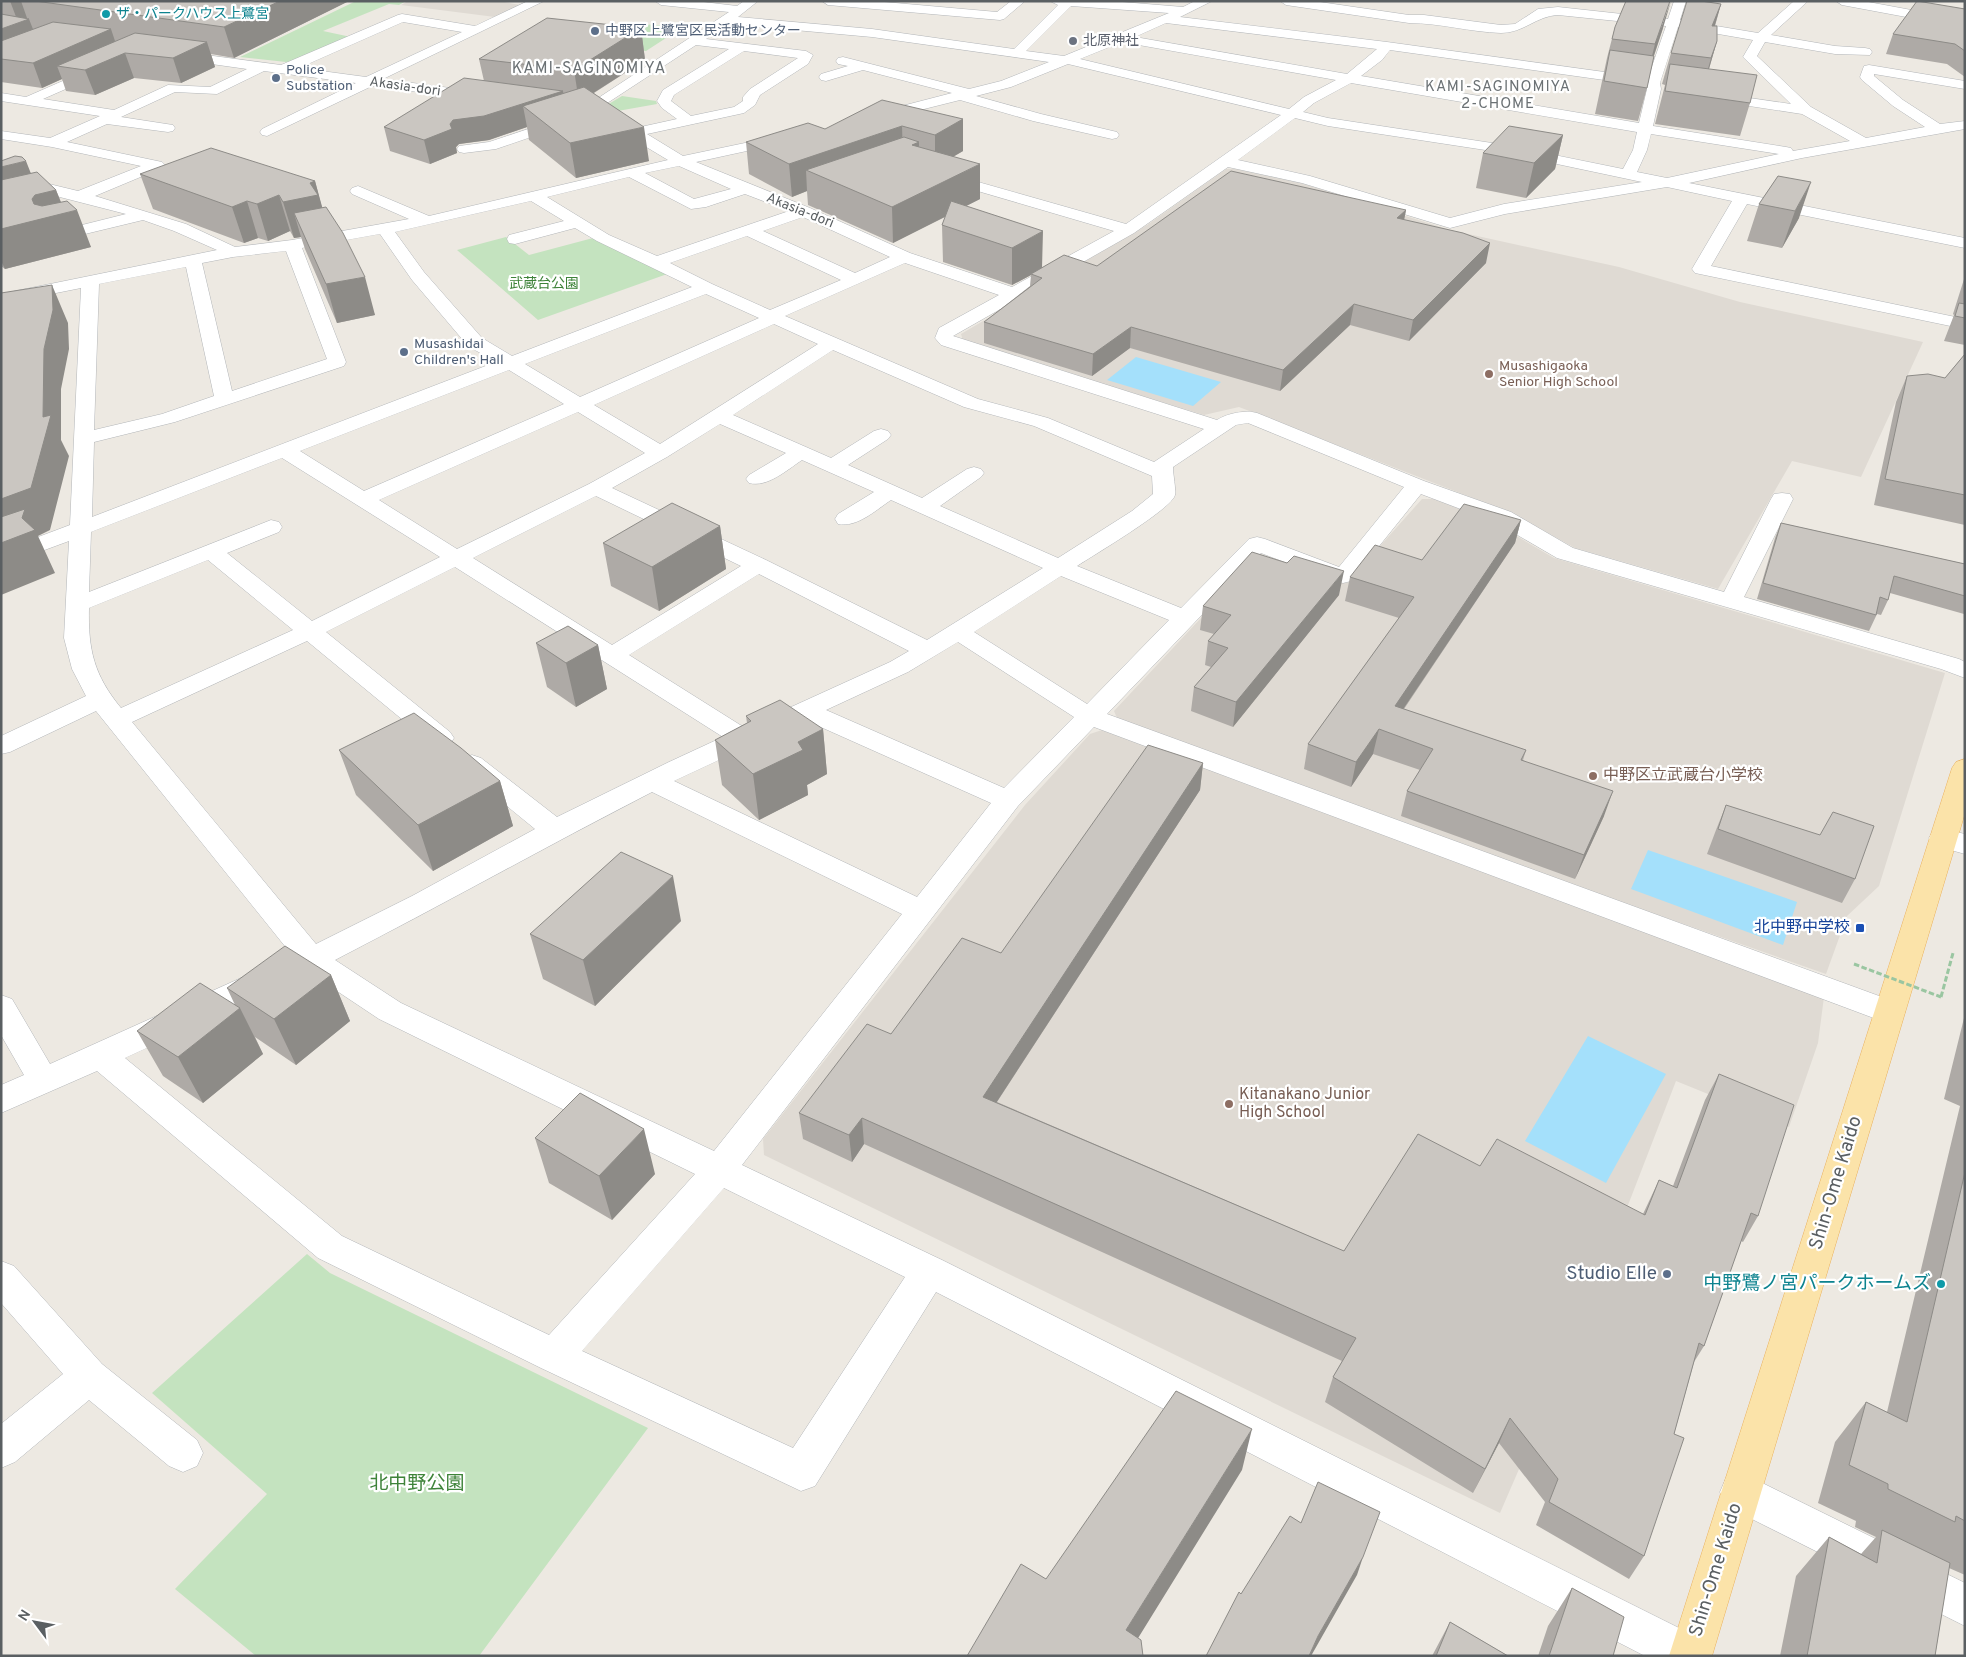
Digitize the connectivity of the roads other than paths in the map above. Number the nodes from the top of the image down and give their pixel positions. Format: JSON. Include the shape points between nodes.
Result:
{"nodes":[{"id":1,"x":513,"y":1,"type":"edge"},
{"id":2,"x":661,"y":1,"type":"edge"},
{"id":3,"x":752,"y":1,"type":"edge"},
{"id":4,"x":828,"y":1,"type":"edge"},
{"id":5,"x":1019,"y":1,"type":"edge"},
{"id":6,"x":1206,"y":1,"type":"edge"},
{"id":7,"x":1286,"y":1,"type":"edge"},
{"id":8,"x":1680,"y":1,"type":"edge"},
{"id":9,"x":1802,"y":1,"type":"edge"},
{"id":10,"x":1842,"y":1,"type":"edge"},
{"id":11,"x":1062,"y":2,"type":"edge"},
{"id":12,"x":535,"y":3,"type":"edge"},
{"id":13,"x":907,"y":8,"type":"junction"},
{"id":14,"x":740,"y":10,"type":"junction"},
{"id":15,"x":1185,"y":10,"type":"junction"},
{"id":16,"x":1166,"y":19,"type":"junction"},
{"id":17,"x":726,"y":20,"type":"junction"},
{"id":18,"x":1673,"y":22,"type":"junction"},
{"id":19,"x":1965,"y":24,"type":"edge"},
{"id":20,"x":476,"y":30,"type":"junction"},
{"id":21,"x":872,"y":33,"type":"junction"},
{"id":22,"x":1762,"y":36,"type":"junction"},
{"id":23,"x":1121,"y":38,"type":"junction"},
{"id":24,"x":695,"y":41,"type":"junction"},
{"id":25,"x":1387,"y":46,"type":"junction"},
{"id":26,"x":742,"y":47,"type":"junction"},
{"id":27,"x":1865,"y":52,"type":"dead end"},
{"id":28,"x":159,"y":53,"type":"edge"},
{"id":29,"x":1016,"y":54,"type":"junction"},
{"id":30,"x":842,"y":60,"type":"dead end"},
{"id":31,"x":1067,"y":60,"type":"junction"},
{"id":32,"x":106,"y":66,"type":"edge"},
{"id":33,"x":262,"y":66,"type":"junction"},
{"id":34,"x":863,"y":66,"type":"junction"},
{"id":35,"x":284,"y":69,"type":"junction"},
{"id":36,"x":826,"y":77,"type":"dead end"},
{"id":37,"x":1351,"y":77,"type":"junction"},
{"id":38,"x":367,"y":82,"type":"junction"},
{"id":39,"x":1965,"y":84,"type":"edge"},
{"id":40,"x":1657,"y":87,"type":"junction"},
{"id":41,"x":965,"y":94,"type":"junction"},
{"id":42,"x":1701,"y":95,"type":"edge"},
{"id":43,"x":1,"y":97,"type":"edge"},
{"id":44,"x":498,"y":98,"type":"edge"},
{"id":45,"x":28,"y":101,"type":"junction"},
{"id":46,"x":560,"y":106,"type":"edge"},
{"id":47,"x":1806,"y":110,"type":"junction"},
{"id":48,"x":589,"y":111,"type":"junction"},
{"id":49,"x":1292,"y":115,"type":"junction"},
{"id":50,"x":110,"y":116,"type":"junction"},
{"id":51,"x":866,"y":120,"type":"edge"},
{"id":52,"x":688,"y":121,"type":"junction"},
{"id":53,"x":1965,"y":125,"type":"edge"},
{"id":54,"x":168,"y":128,"type":"dead end"},
{"id":55,"x":1645,"y":128,"type":"junction"},
{"id":56,"x":1938,"y":128,"type":"junction"},
{"id":57,"x":268,"y":132,"type":"dead end"},
{"id":58,"x":633,"y":133,"type":"junction"},
{"id":59,"x":1,"y":135,"type":"edge"},
{"id":60,"x":1112,"y":135,"type":"dead end"},
{"id":61,"x":799,"y":136,"type":"edge"},
{"id":62,"x":52,"y":143,"type":"junction"},
{"id":63,"x":1865,"y":143,"type":"junction"},
{"id":64,"x":464,"y":148,"type":"edge"},
{"id":65,"x":1802,"y":154,"type":"junction"},
{"id":66,"x":682,"y":162,"type":"junction"},
{"id":67,"x":1224,"y":162,"type":"junction"},
{"id":68,"x":631,"y":172,"type":"junction"},
{"id":69,"x":931,"y":173,"type":"edge"},
{"id":70,"x":1628,"y":174,"type":"junction"},
{"id":71,"x":1666,"y":183,"type":"junction"},
{"id":72,"x":1,"y":184,"type":"edge"},
{"id":73,"x":745,"y":189,"type":"junction"},
{"id":74,"x":358,"y":191,"type":"dead end"},
{"id":75,"x":533,"y":195,"type":"junction"},
{"id":76,"x":78,"y":196,"type":"junction"},
{"id":77,"x":814,"y":196,"type":"edge"},
{"id":78,"x":1742,"y":198,"type":"junction"},
{"id":79,"x":44,"y":203,"type":"edge"},
{"id":80,"x":787,"y":205,"type":"junction"},
{"id":81,"x":804,"y":211,"type":"junction"},
{"id":82,"x":146,"y":215,"type":"junction"},
{"id":83,"x":427,"y":221,"type":"junction"},
{"id":84,"x":577,"y":222,"type":"junction"},
{"id":85,"x":385,"y":229,"type":"junction"},
{"id":86,"x":748,"y":230,"type":"junction"},
{"id":87,"x":1128,"y":230,"type":"junction"},
{"id":88,"x":56,"y":236,"type":"edge"},
{"id":89,"x":514,"y":239,"type":"dead end"},
{"id":90,"x":1965,"y":242,"type":"edge"},
{"id":91,"x":292,"y":245,"type":"junction"},
{"id":92,"x":233,"y":252,"type":"junction"},
{"id":93,"x":904,"y":257,"type":"junction"},
{"id":94,"x":193,"y":260,"type":"junction"},
{"id":95,"x":656,"y":262,"type":"junction"},
{"id":96,"x":855,"y":280,"type":"junction"},
{"id":97,"x":90,"y":281,"type":"junction"},
{"id":98,"x":706,"y":288,"type":"junction"},
{"id":99,"x":1012,"y":293,"type":"junction"},
{"id":100,"x":1,"y":299,"type":"edge"},
{"id":101,"x":771,"y":316,"type":"junction"},
{"id":102,"x":1965,"y":324,"type":"edge"},
{"id":103,"x":832,"y":343,"type":"junction"},
{"id":104,"x":509,"y":363,"type":"junction"},
{"id":105,"x":224,"y":400,"type":"junction"},
{"id":106,"x":577,"y":404,"type":"junction"},
{"id":107,"x":719,"y":416,"type":"junction"},
{"id":108,"x":1219,"y":427,"type":"junction"},
{"id":109,"x":881,"y":435,"type":"dead end"},
{"id":110,"x":85,"y":438,"type":"junction"},
{"id":111,"x":284,"y":450,"type":"junction"},
{"id":112,"x":802,"y":452,"type":"junction"},
{"id":113,"x":660,"y":453,"type":"junction"},
{"id":114,"x":833,"y":466,"type":"junction"},
{"id":115,"x":974,"y":473,"type":"dead end"},
{"id":116,"x":1162,"y":473,"type":"junction"},
{"id":117,"x":756,"y":479,"type":"dead end"},
{"id":118,"x":1417,"y":485,"type":"junction"},
{"id":119,"x":596,"y":488,"type":"junction"},
{"id":120,"x":891,"y":491,"type":"junction"},
{"id":121,"x":363,"y":499,"type":"junction"},
{"id":122,"x":1782,"y":499,"type":"dead end"},
{"id":123,"x":925,"y":506,"type":"junction"},
{"id":124,"x":846,"y":520,"type":"dead end"},
{"id":125,"x":81,"y":527,"type":"junction"},
{"id":126,"x":271,"y":528,"type":"dead end"},
{"id":127,"x":211,"y":551,"type":"junction"},
{"id":128,"x":1,"y":559,"type":"edge"},
{"id":129,"x":457,"y":559,"type":"junction"},
{"id":130,"x":758,"y":565,"type":"junction"},
{"id":131,"x":1060,"y":567,"type":"junction"},
{"id":132,"x":1731,"y":601,"type":"junction"},
{"id":133,"x":77,"y":605,"type":"junction"},
{"id":134,"x":1185,"y":618,"type":"junction"},
{"id":135,"x":308,"y":632,"type":"junction"},
{"id":136,"x":958,"y":632,"type":"junction"},
{"id":137,"x":927,"y":650,"type":"junction"},
{"id":138,"x":612,"y":656,"type":"junction"},
{"id":139,"x":1965,"y":671,"type":"edge"},
{"id":140,"x":100,"y":699,"type":"junction"},
{"id":141,"x":806,"y":711,"type":"junction"},
{"id":142,"x":1088,"y":716,"type":"junction"},
{"id":143,"x":117,"y":719,"type":"junction"},
{"id":144,"x":743,"y":738,"type":"junction"},
{"id":145,"x":1,"y":746,"type":"edge"},
{"id":146,"x":1965,"y":768,"type":"edge"},
{"id":147,"x":653,"y":782,"type":"junction"},
{"id":148,"x":1008,"y":800,"type":"junction"},
{"id":149,"x":555,"y":830,"type":"junction"},
{"id":150,"x":1954,"y":841,"type":"edge"},
{"id":151,"x":921,"y":911,"type":"junction"},
{"id":152,"x":312,"y":959,"type":"junction"},
{"id":153,"x":1,"y":1007,"type":"edge"},
{"id":154,"x":1890,"y":1012,"type":"junction"},
{"id":155,"x":100,"y":1055,"type":"junction"},
{"id":156,"x":43,"y":1080,"type":"junction"},
{"id":157,"x":1,"y":1100,"type":"edge"},
{"id":158,"x":719,"y":1170,"type":"junction"},
{"id":159,"x":929,"y":1271,"type":"junction"},
{"id":160,"x":1,"y":1278,"type":"edge"},
{"id":161,"x":554,"y":1356,"type":"junction"},
{"id":162,"x":89,"y":1376,"type":"junction"},
{"id":163,"x":1,"y":1449,"type":"edge"},
{"id":164,"x":183,"y":1453,"type":"dead end"},
{"id":165,"x":1740,"y":1492,"type":"junction"},
{"id":166,"x":1965,"y":1605,"type":"edge"},
{"id":167,"x":1690,"y":1656,"type":"edge"}],
"edges":[{"from":1,"to":12,"type":"street"},
{"from":2,"to":14,"type":"street"},
{"from":3,"to":14,"type":"street"},
{"from":4,"to":13,"type":"street"},
{"from":5,"to":13,"type":"street","via":[[1000,16]]},
{"from":6,"to":15,"type":"street"},
{"from":7,"to":18,"type":"street","via":[[1409,20],[1501,29],[1518,27],[1542,12],[1558,11]]},
{"from":8,"to":18,"type":"street"},
{"from":9,"to":22,"type":"street"},
{"from":10,"to":19,"type":"street"},
{"from":11,"to":15,"type":"street"},
{"from":11,"to":29,"type":"street"},
{"from":12,"to":20,"type":"street"},
{"from":13,"to":21,"type":"street"},
{"from":14,"to":17,"type":"street"},
{"from":15,"to":16,"type":"street"},
{"from":16,"to":23,"type":"street"},
{"from":16,"to":25,"type":"street"},
{"from":17,"to":21,"type":"street"},
{"from":17,"to":24,"type":"street"},
{"from":18,"to":22,"type":"street"},
{"from":18,"to":40,"type":"street"},
{"from":20,"to":35,"type":"street","via":[[402,18]]},
{"from":20,"to":38,"type":"street"},
{"from":21,"to":29,"type":"street"},
{"from":22,"to":27,"type":"street","via":[[1835,50]]},
{"from":22,"to":47,"type":"street","via":[[1750,57]]},
{"from":23,"to":31,"type":"street"},
{"from":23,"to":37,"type":"street"},
{"from":24,"to":26,"type":"street"},
{"from":24,"to":48,"type":"street"},
{"from":25,"to":37,"type":"street"},
{"from":25,"to":40,"type":"street"},
{"from":26,"to":52,"type":"street","via":[[665,97],[667,105]]},
{"from":26,"to":52,"type":"street","via":[[806,55],[755,92],[750,102],[739,110]]},
{"from":28,"to":33,"type":"street","name":"Akasia-dori"},
{"from":29,"to":31,"type":"street"},
{"from":30,"to":34,"type":"street"},
{"from":31,"to":41,"type":"street","via":[[1006,84]]},
{"from":31,"to":49,"type":"street"},
{"from":32,"to":45,"type":"street"},
{"from":33,"to":35,"type":"street","name":"Akasia-dori"},
{"from":33,"to":50,"type":"street","via":[[212,91],[173,88]]},
{"from":34,"to":36,"type":"street"},
{"from":34,"to":41,"type":"street"},
{"from":35,"to":38,"type":"street","name":"Akasia-dori"},
{"from":37,"to":49,"type":"street","via":[[1309,100]]},
{"from":37,"to":55,"type":"street"},
{"from":38,"to":44,"type":"street","name":"Akasia-dori"},
{"from":38,"to":57,"type":"street"},
{"from":39,"to":56,"type":"street","via":[[1869,69],[1867,77],[1898,103]]},
{"from":40,"to":55,"type":"street"},
{"from":41,"to":51,"type":"street"},
{"from":41,"to":60,"type":"street","via":[[1038,118]]},
{"from":42,"to":47,"type":"street"},
{"from":43,"to":45,"type":"street"},
{"from":45,"to":50,"type":"street"},
{"from":46,"to":48,"type":"street","name":"Akasia-dori"},
{"from":47,"to":63,"type":"street"},
{"from":48,"to":58,"type":"street","name":"Akasia-dori"},
{"from":48,"to":64,"type":"street","via":[[491,146]]},
{"from":49,"to":67,"type":"street"},
{"from":49,"to":70,"type":"street","via":[[1505,149]]},
{"from":50,"to":54,"type":"street"},
{"from":50,"to":62,"type":"street"},
{"from":52,"to":58,"type":"street"},
{"from":53,"to":56,"type":"street"},
{"from":55,"to":65,"type":"street"},
{"from":55,"to":70,"type":"street","via":[[1640,150]]},
{"from":56,"to":63,"type":"street"},
{"from":58,"to":66,"type":"street","name":"Akasia-dori"},
{"from":59,"to":62,"type":"street"},
{"from":61,"to":66,"type":"street"},
{"from":62,"to":76,"type":"street","via":[[157,165]]},
{"from":63,"to":65,"type":"street"},
{"from":65,"to":71,"type":"street"},
{"from":66,"to":68,"type":"street"},
{"from":66,"to":73,"type":"street","name":"Akasia-dori"},
{"from":67,"to":71,"type":"street","via":[[1305,179],[1450,223],[1504,209]]},
{"from":67,"to":87,"type":"street"},
{"from":68,"to":73,"type":"street","via":[[692,204]]},
{"from":68,"to":75,"type":"street"},
{"from":69,"to":87,"type":"street"},
{"from":70,"to":71,"type":"street"},
{"from":71,"to":78,"type":"street"},
{"from":72,"to":76,"type":"street","via":[[12,180]]},
{"from":73,"to":80,"type":"street","name":"Akasia-dori"},
{"from":74,"to":83,"type":"street"},
{"from":75,"to":83,"type":"street"},
{"from":75,"to":84,"type":"street"},
{"from":76,"to":79,"type":"street"},
{"from":76,"to":82,"type":"street"},
{"from":77,"to":80,"type":"street"},
{"from":78,"to":90,"type":"street"},
{"from":78,"to":102,"type":"street","via":[[1701,269]]},
{"from":80,"to":81,"type":"street","name":"Akasia-dori"},
{"from":81,"to":86,"type":"street"},
{"from":81,"to":93,"type":"street","name":"Akasia-dori"},
{"from":82,"to":88,"type":"street"},
{"from":82,"to":92,"type":"street"},
{"from":83,"to":85,"type":"street"},
{"from":84,"to":89,"type":"street"},
{"from":84,"to":95,"type":"street"},
{"from":85,"to":91,"type":"street"},
{"from":85,"to":104,"type":"street","via":[[418,276],[475,342]]},
{"from":86,"to":95,"type":"street"},
{"from":86,"to":96,"type":"street"},
{"from":87,"to":99,"type":"street"},
{"from":91,"to":92,"type":"street"},
{"from":91,"to":105,"type":"street","via":[[337,362]]},
{"from":92,"to":94,"type":"street"},
{"from":93,"to":96,"type":"street"},
{"from":93,"to":99,"type":"street","name":"Akasia-dori"},
{"from":94,"to":97,"type":"street"},
{"from":94,"to":105,"type":"street"},
{"from":95,"to":98,"type":"street"},
{"from":96,"to":101,"type":"street"},
{"from":97,"to":100,"type":"street"},
{"from":97,"to":110,"type":"street"},
{"from":98,"to":101,"type":"street"},
{"from":98,"to":104,"type":"street"},
{"from":99,"to":108,"type":"street","via":[[944,332],[944,338],[948,342]]},
{"from":101,"to":103,"type":"street"},
{"from":101,"to":106,"type":"street","via":[[762,324]]},
{"from":103,"to":107,"type":"street"},
{"from":103,"to":116,"type":"street","via":[[971,403],[1041,422]]},
{"from":104,"to":106,"type":"street"},
{"from":104,"to":111,"type":"street"},
{"from":105,"to":110,"type":"street","via":[[168,418]]},
{"from":106,"to":113,"type":"street"},
{"from":106,"to":121,"type":"street"},
{"from":107,"to":112,"type":"street"},
{"from":107,"to":113,"type":"street"},
{"from":108,"to":116,"type":"street","via":[[1162,465]]},
{"from":108,"to":118,"type":"street","via":[[1230,420],[1250,417]]},
{"from":109,"to":114,"type":"street"},
{"from":110,"to":125,"type":"street"},
{"from":111,"to":121,"type":"street"},
{"from":111,"to":125,"type":"street"},
{"from":112,"to":114,"type":"street"},
{"from":112,"to":117,"type":"street"},
{"from":113,"to":119,"type":"street"},
{"from":114,"to":120,"type":"street"},
{"from":115,"to":123,"type":"street"},
{"from":116,"to":131,"type":"street","via":[[1164,496],[1140,516]]},
{"from":118,"to":132,"type":"street","via":[[1502,516],[1565,553]]},
{"from":118,"to":134,"type":"street","via":[[1343,576],[1257,544]]},
{"from":119,"to":129,"type":"street"},
{"from":119,"to":130,"type":"street"},
{"from":120,"to":123,"type":"street"},
{"from":120,"to":124,"type":"street"},
{"from":121,"to":129,"type":"street"},
{"from":122,"to":132,"type":"street","via":[[1777,529]]},
{"from":123,"to":131,"type":"street"},
{"from":125,"to":128,"type":"street"},
{"from":125,"to":133,"type":"street"},
{"from":126,"to":127,"type":"street"},
{"from":127,"to":133,"type":"street"},
{"from":127,"to":135,"type":"street"},
{"from":129,"to":135,"type":"street"},
{"from":129,"to":138,"type":"street"},
{"from":130,"to":137,"type":"street"},
{"from":130,"to":138,"type":"street"},
{"from":131,"to":134,"type":"street"},
{"from":131,"to":136,"type":"street"},
{"from":132,"to":139,"type":"street"},
{"from":133,"to":140,"type":"street","via":[[76,638],[84,669]]},
{"from":134,"to":142,"type":"street"},
{"from":135,"to":143,"type":"street"},
{"from":135,"to":149,"type":"street"},
{"from":136,"to":137,"type":"street"},
{"from":136,"to":142,"type":"street"},
{"from":137,"to":141,"type":"street","via":[[899,667]]},
{"from":138,"to":144,"type":"street"},
{"from":140,"to":143,"type":"street"},
{"from":140,"to":145,"type":"street"},
{"from":141,"to":144,"type":"street"},
{"from":141,"to":148,"type":"street"},
{"from":142,"to":148,"type":"street"},
{"from":142,"to":154,"type":"street"},
{"from":143,"to":152,"type":"street"},
{"from":144,"to":147,"type":"street"},
{"from":146,"to":150,"type":"main road","name":"Shin-Ome Kaido"},
{"from":147,"to":149,"type":"street"},
{"from":147,"to":151,"type":"street"},
{"from":148,"to":151,"type":"street"},
{"from":149,"to":152,"type":"street"},
{"from":150,"to":154,"type":"main road","name":"Shin-Ome Kaido"},
{"from":151,"to":158,"type":"street"},
{"from":152,"to":155,"type":"street"},
{"from":152,"to":158,"type":"street","via":[[390,1011]]},
{"from":153,"to":156,"type":"street"},
{"from":154,"to":165,"type":"main road","name":"Shin-Ome Kaido"},
{"from":155,"to":156,"type":"street"},
{"from":155,"to":161,"type":"street","via":[[330,1247]]},
{"from":156,"to":157,"type":"street"},
{"from":158,"to":159,"type":"street"},
{"from":158,"to":161,"type":"street"},
{"from":159,"to":161,"type":"street","via":[[801,1472]]},
{"from":159,"to":167,"type":"street"},
{"from":160,"to":162,"type":"street"},
{"from":162,"to":163,"type":"street"},
{"from":162,"to":164,"type":"street"},
{"from":165,"to":166,"type":"street"},
{"from":165,"to":167,"type":"main road","name":"Shin-Ome Kaido"}]}
